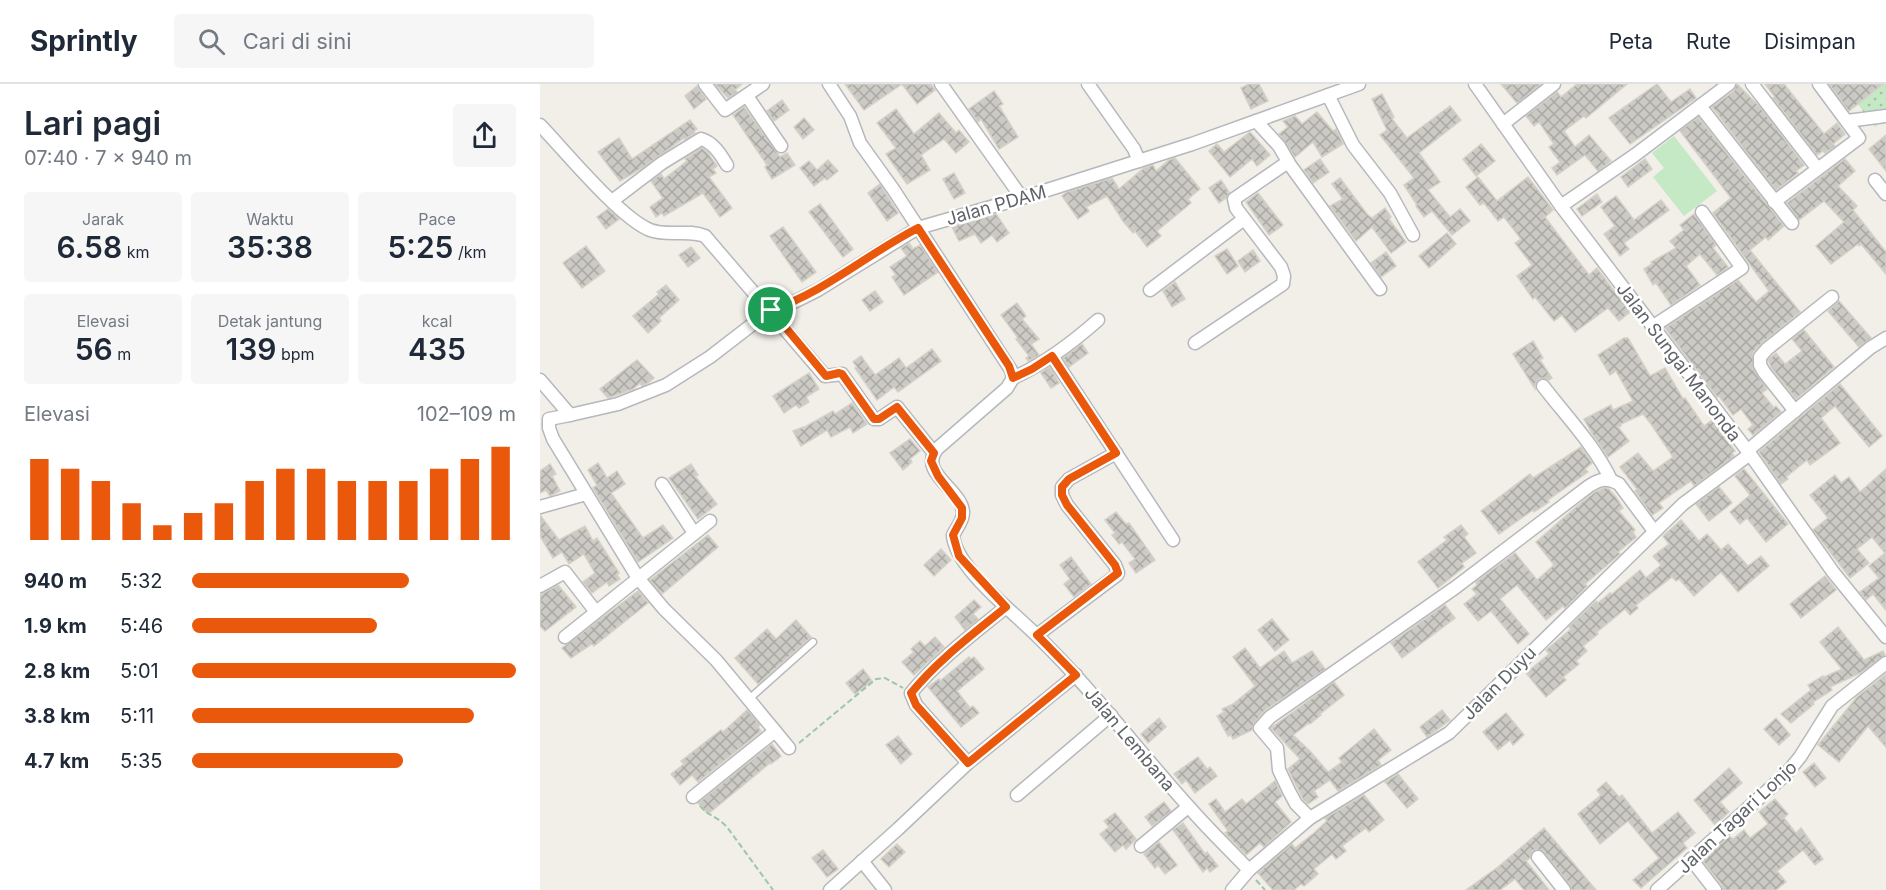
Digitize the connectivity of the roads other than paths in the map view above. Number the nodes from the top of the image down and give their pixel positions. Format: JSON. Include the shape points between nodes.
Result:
{"nodes":[{"id":1,"x":705,"y":84,"type":"edge"},
{"id":2,"x":763,"y":84,"type":"edge"},
{"id":3,"x":829,"y":84,"type":"edge"},
{"id":4,"x":941,"y":84,"type":"edge"},
{"id":5,"x":1088,"y":84,"type":"edge"},
{"id":6,"x":1359,"y":84,"type":"edge"},
{"id":7,"x":1475,"y":84,"type":"edge"},
{"id":8,"x":1554,"y":84,"type":"edge"},
{"id":9,"x":1729,"y":84,"type":"edge"},
{"id":10,"x":1752,"y":84,"type":"edge"},
{"id":11,"x":1819,"y":84,"type":"edge"},
{"id":12,"x":1335,"y":90,"type":"edge"},
{"id":13,"x":747,"y":96,"type":"junction"},
{"id":14,"x":1700,"y":106,"type":"junction"},
{"id":15,"x":1886,"y":116,"type":"edge"},
{"id":16,"x":1256,"y":121,"type":"junction"},
{"id":17,"x":1847,"y":121,"type":"junction"},
{"id":18,"x":1503,"y":124,"type":"junction"},
{"id":19,"x":540,"y":125,"type":"edge"},
{"id":20,"x":781,"y":146,"type":"dead end"},
{"id":21,"x":1139,"y":161,"type":"junction"},
{"id":22,"x":1288,"y":162,"type":"junction"},
{"id":23,"x":727,"y":165,"type":"dead end"},
{"id":24,"x":1817,"y":168,"type":"junction"},
{"id":25,"x":1875,"y":180,"type":"dead end"},
{"id":26,"x":1886,"y":194,"type":"edge"},
{"id":27,"x":1022,"y":198,"type":"junction"},
{"id":28,"x":612,"y":201,"type":"junction"},
{"id":29,"x":1774,"y":202,"type":"junction"},
{"id":30,"x":1561,"y":206,"type":"junction"},
{"id":31,"x":1702,"y":212,"type":"dead end"},
{"id":32,"x":1244,"y":219,"type":"junction"},
{"id":33,"x":1792,"y":223,"type":"dead end"},
{"id":34,"x":918,"y":228,"type":"junction"},
{"id":35,"x":1413,"y":235,"type":"dead end"},
{"id":36,"x":1380,"y":289,"type":"dead end"},
{"id":37,"x":1150,"y":290,"type":"dead end"},
{"id":38,"x":1832,"y":297,"type":"dead end"},
{"id":39,"x":775,"y":315,"type":"junction"},
{"id":40,"x":1098,"y":320,"type":"dead end"},
{"id":41,"x":1653,"y":327,"type":"junction"},
{"id":42,"x":1886,"y":338,"type":"edge"},
{"id":43,"x":1195,"y":343,"type":"dead end"},
{"id":44,"x":1052,"y":356,"type":"junction"},
{"id":45,"x":1013,"y":378,"type":"junction"},
{"id":46,"x":540,"y":380,"type":"edge"},
{"id":47,"x":1543,"y":386,"type":"dead end"},
{"id":48,"x":1794,"y":411,"type":"junction"},
{"id":49,"x":570,"y":415,"type":"junction"},
{"id":50,"x":545,"y":420,"type":"edge"},
{"id":51,"x":1748,"y":452,"type":"junction"},
{"id":52,"x":934,"y":453,"type":"junction"},
{"id":53,"x":1116,"y":453,"type":"junction"},
{"id":54,"x":1611,"y":480,"type":"junction"},
{"id":55,"x":662,"y":484,"type":"dead end"},
{"id":56,"x":586,"y":494,"type":"junction"},
{"id":57,"x":540,"y":507,"type":"edge"},
{"id":58,"x":710,"y":521,"type":"dead end"},
{"id":59,"x":1654,"y":531,"type":"junction"},
{"id":60,"x":694,"y":533,"type":"junction"},
{"id":61,"x":1173,"y":540,"type":"dead end"},
{"id":62,"x":638,"y":578,"type":"junction"},
{"id":63,"x":540,"y":586,"type":"edge"},
{"id":64,"x":1006,"y":607,"type":"junction"},
{"id":65,"x":596,"y":612,"type":"junction"},
{"id":66,"x":1037,"y":635,"type":"junction"},
{"id":67,"x":565,"y":637,"type":"dead end"},
{"id":68,"x":1886,"y":637,"type":"edge"},
{"id":69,"x":813,"y":642,"type":"dead end"},
{"id":70,"x":1886,"y":663,"type":"edge"},
{"id":71,"x":1076,"y":675,"type":"junction"},
{"id":72,"x":749,"y":699,"type":"junction"},
{"id":73,"x":1111,"y":715,"type":"junction"},
{"id":74,"x":774,"y":731,"type":"junction"},
{"id":75,"x":789,"y":748,"type":"road end"},
{"id":76,"x":968,"y":763,"type":"junction"},
{"id":77,"x":1017,"y":795,"type":"dead end"},
{"id":78,"x":693,"y":797,"type":"road end"},
{"id":79,"x":1188,"y":807,"type":"junction"},
{"id":80,"x":1310,"y":818,"type":"junction"},
{"id":81,"x":1141,"y":846,"type":"dead end"},
{"id":82,"x":1538,"y":857,"type":"dead end"},
{"id":83,"x":1691,"y":859,"type":"junction"},
{"id":84,"x":862,"y":861,"type":"junction"},
{"id":85,"x":1249,"y":870,"type":"junction"},
{"id":86,"x":830,"y":890,"type":"edge"},
{"id":87,"x":885,"y":890,"type":"edge"},
{"id":88,"x":1232,"y":890,"type":"edge"},
{"id":89,"x":1564,"y":890,"type":"edge"},
{"id":90,"x":1657,"y":890,"type":"edge"},
{"id":91,"x":1715,"y":890,"type":"edge"}],
"edges":[{"from":1,"to":13,"type":"street","via":[[725,110]]},
{"from":2,"to":13,"type":"street"},
{"from":3,"to":34,"type":"street","via":[[850,116],[860,143]]},
{"from":4,"to":27,"type":"street"},
{"from":5,"to":21,"type":"street"},
{"from":6,"to":12,"type":"street","name":"Jalan PDAM"},
{"from":7,"to":18,"type":"street","name":"Jalan Sungai Manonda"},
{"from":8,"to":18,"type":"street"},
{"from":9,"to":14,"type":"street"},
{"from":10,"to":24,"type":"street"},
{"from":11,"to":17,"type":"street"},
{"from":12,"to":16,"type":"street","name":"Jalan PDAM"},
{"from":12,"to":35,"type":"street","via":[[1353,145],[1390,193]]},
{"from":13,"to":20,"type":"street"},
{"from":14,"to":29,"type":"street"},
{"from":14,"to":30,"type":"street"},
{"from":15,"to":17,"type":"street"},
{"from":16,"to":21,"type":"street","name":"Jalan PDAM"},
{"from":16,"to":22,"type":"street"},
{"from":17,"to":24,"type":"street","via":[[1858,138]]},
{"from":18,"to":30,"type":"street","name":"Jalan Sungai Manonda"},
{"from":19,"to":28,"type":"street"},
{"from":21,"to":27,"type":"street","name":"Jalan PDAM"},
{"from":22,"to":32,"type":"street","via":[[1234,200]]},
{"from":22,"to":36,"type":"street"},
{"from":23,"to":28,"type":"street","via":[[719,152],[701,139]]},
{"from":24,"to":29,"type":"street"},
{"from":25,"to":26,"type":"street"},
{"from":27,"to":34,"type":"street","name":"Jalan PDAM"},
{"from":28,"to":39,"type":"street","via":[[651,230],[705,236]]},
{"from":29,"to":33,"type":"street"},
{"from":30,"to":41,"type":"street","name":"Jalan Sungai Manonda"},
{"from":31,"to":41,"type":"street","via":[[1742,268]]},
{"from":32,"to":37,"type":"street"},
{"from":32,"to":43,"type":"street","via":[[1281,267],[1283,284]]},
{"from":34,"to":39,"type":"street","name":"Jalan PDAM"},
{"from":34,"to":45,"type":"street","via":[[1009,366]]},
{"from":38,"to":48,"type":"street","via":[[1760,357],[1764,372]]},
{"from":39,"to":49,"type":"street","name":"Jalan PDAM","via":[[666,385],[618,404]]},
{"from":39,"to":52,"type":"street","via":[[826,376],[842,374],[874,419],[897,407]]},
{"from":40,"to":44,"type":"street"},
{"from":41,"to":51,"type":"street","name":"Jalan Sungai Manonda"},
{"from":42,"to":48,"type":"street","name":"Jalan Duyu"},
{"from":44,"to":45,"type":"street"},
{"from":44,"to":53,"type":"street"},
{"from":45,"to":52,"type":"street","via":[[1007,388]]},
{"from":46,"to":49,"type":"street"},
{"from":47,"to":54,"type":"street"},
{"from":48,"to":51,"type":"street","name":"Jalan Duyu"},
{"from":49,"to":50,"type":"street","name":"Jalan PDAM"},
{"from":50,"to":56,"type":"street"},
{"from":51,"to":59,"type":"street","name":"Jalan Duyu"},
{"from":51,"to":68,"type":"street","name":"Jalan Sungai Manonda","via":[[1833,572]]},
{"from":52,"to":64,"type":"street","name":"Jalan Lembana","via":[[931,461],[935,471],[962,508],[962,518],[953,535],[959,556]]},
{"from":53,"to":61,"type":"street"},
{"from":53,"to":66,"type":"street","via":[[1069,479],[1062,487],[1062,495],[1118,573]]},
{"from":54,"to":59,"type":"street","via":[[1619,484]]},
{"from":54,"to":80,"type":"street","via":[[1602,479],[1589,486],[1464,581],[1261,725],[1278,750],[1279,770],[1289,791]]},
{"from":55,"to":60,"type":"street"},
{"from":56,"to":57,"type":"street"},
{"from":56,"to":62,"type":"street"},
{"from":58,"to":60,"type":"street"},
{"from":59,"to":80,"type":"street","name":"Jalan Duyu","via":[[1444,737]]},
{"from":60,"to":62,"type":"street"},
{"from":62,"to":65,"type":"street"},
{"from":62,"to":72,"type":"street"},
{"from":63,"to":65,"type":"street","via":[[565,572]]},
{"from":64,"to":66,"type":"street","name":"Jalan Lembana"},
{"from":64,"to":76,"type":"street","via":[[911,693],[916,705]]},
{"from":65,"to":67,"type":"street"},
{"from":66,"to":71,"type":"street","name":"Jalan Lembana"},
{"from":69,"to":72,"type":"lane"},
{"from":70,"to":83,"type":"street","name":"Jalan Tagari Lonjo","via":[[1832,706],[1793,767]]},
{"from":71,"to":73,"type":"street","name":"Jalan Lembana"},
{"from":71,"to":76,"type":"street"},
{"from":72,"to":74,"type":"street"},
{"from":73,"to":77,"type":"street"},
{"from":73,"to":79,"type":"street","name":"Jalan Lembana"},
{"from":74,"to":75,"type":"street"},
{"from":74,"to":78,"type":"street"},
{"from":76,"to":84,"type":"street"},
{"from":79,"to":81,"type":"street"},
{"from":79,"to":85,"type":"street","name":"Jalan Lembana"},
{"from":80,"to":85,"type":"street","name":"Jalan Duyu"},
{"from":82,"to":89,"type":"street"},
{"from":83,"to":90,"type":"street","name":"Jalan Tagari Lonjo"},
{"from":83,"to":91,"type":"street"},
{"from":84,"to":86,"type":"street"},
{"from":84,"to":87,"type":"street"},
{"from":85,"to":88,"type":"street","name":"Jalan Duyu"}]}
